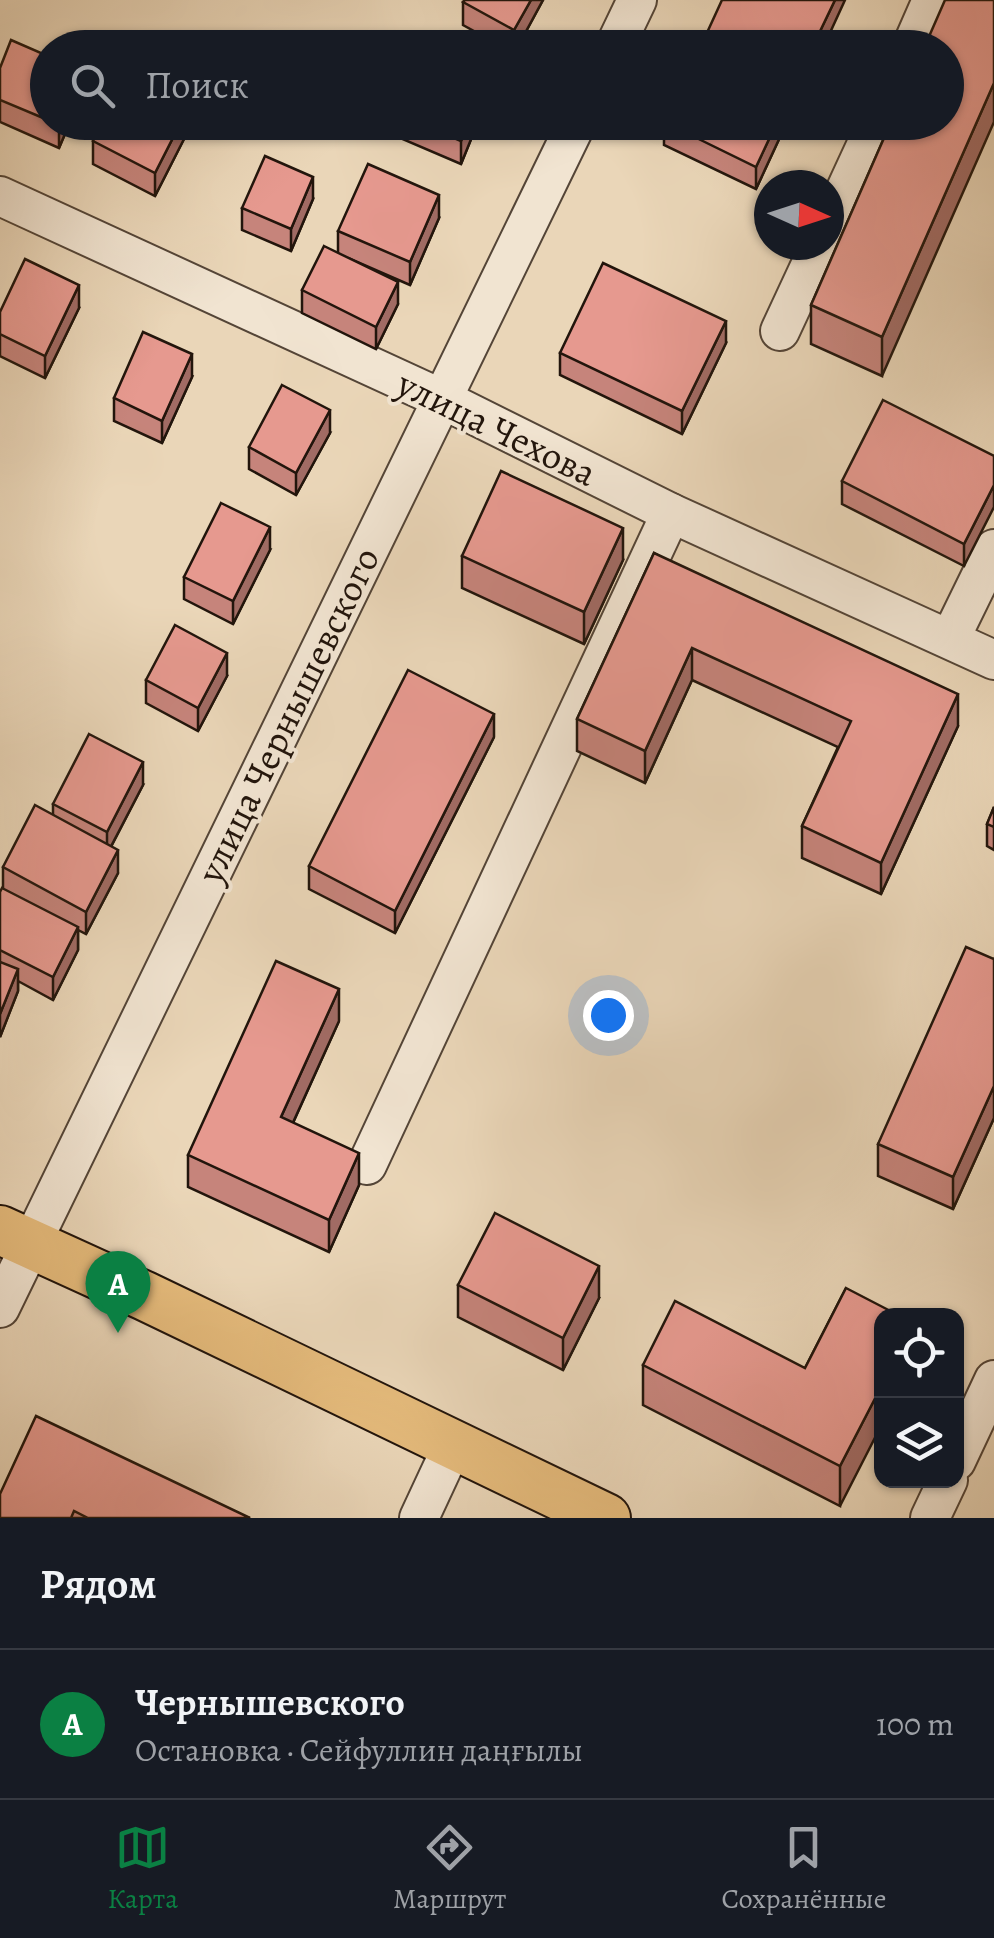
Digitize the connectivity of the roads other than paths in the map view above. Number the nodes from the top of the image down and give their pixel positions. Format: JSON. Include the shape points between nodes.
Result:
{"nodes":[{"id":1,"x":638,"y":0,"type":"edge"},
{"id":2,"x":932,"y":0,"type":"edge"},
{"id":3,"x":623,"y":30,"type":"edge"},
{"id":4,"x":919,"y":30,"type":"edge"},
{"id":5,"x":568,"y":140,"type":"edge"},
{"id":6,"x":869,"y":140,"type":"edge"},
{"id":7,"x":844,"y":194,"type":"edge"},
{"id":8,"x":0,"y":196,"type":"edge"},
{"id":9,"x":813,"y":260,"type":"edge"},
{"id":10,"x":780,"y":331,"type":"dead end"},
{"id":11,"x":442,"y":399,"type":"junction"},
{"id":12,"x":671,"y":513,"type":"junction"},
{"id":13,"x":994,"y":550,"type":"edge"},
{"id":14,"x":950,"y":640,"type":"junction"},
{"id":15,"x":994,"y":660,"type":"edge"},
{"id":16,"x":367,"y":1165,"type":"dead end"},
{"id":17,"x":16,"y":1238,"type":"edge"},
{"id":18,"x":0,"y":1308,"type":"edge"},
{"id":19,"x":994,"y":1380,"type":"edge"},
{"id":20,"x":964,"y":1445,"type":"edge"},
{"id":21,"x":453,"y":1446,"type":"junction"},
{"id":22,"x":944,"y":1488,"type":"edge"},
{"id":23,"x":420,"y":1518,"type":"edge"},
{"id":24,"x":606,"y":1518,"type":"edge"},
{"id":25,"x":930,"y":1518,"type":"edge"}],
"edges":[{"from":1,"to":3,"type":"street"},
{"from":2,"to":4,"type":"street"},
{"from":5,"to":11,"type":"street","name":"улица Чернышевского"},
{"from":6,"to":7,"type":"street"},
{"from":8,"to":11,"type":"street","name":"улица Чехова"},
{"from":9,"to":10,"type":"street"},
{"from":11,"to":12,"type":"street","name":"улица Чехова"},
{"from":11,"to":17,"type":"street","name":"улица Чернышевского"},
{"from":12,"to":14,"type":"street","name":"улица Чехова"},
{"from":12,"to":16,"type":"street"},
{"from":13,"to":14,"type":"street"},
{"from":14,"to":15,"type":"street","name":"улица Чехова"},
{"from":17,"to":18,"type":"street","name":"улица Чернышевского"},
{"from":17,"to":21,"type":"main road"},
{"from":19,"to":20,"type":"street"},
{"from":21,"to":23,"type":"street"},
{"from":21,"to":24,"type":"main road"},
{"from":22,"to":25,"type":"street"}]}
